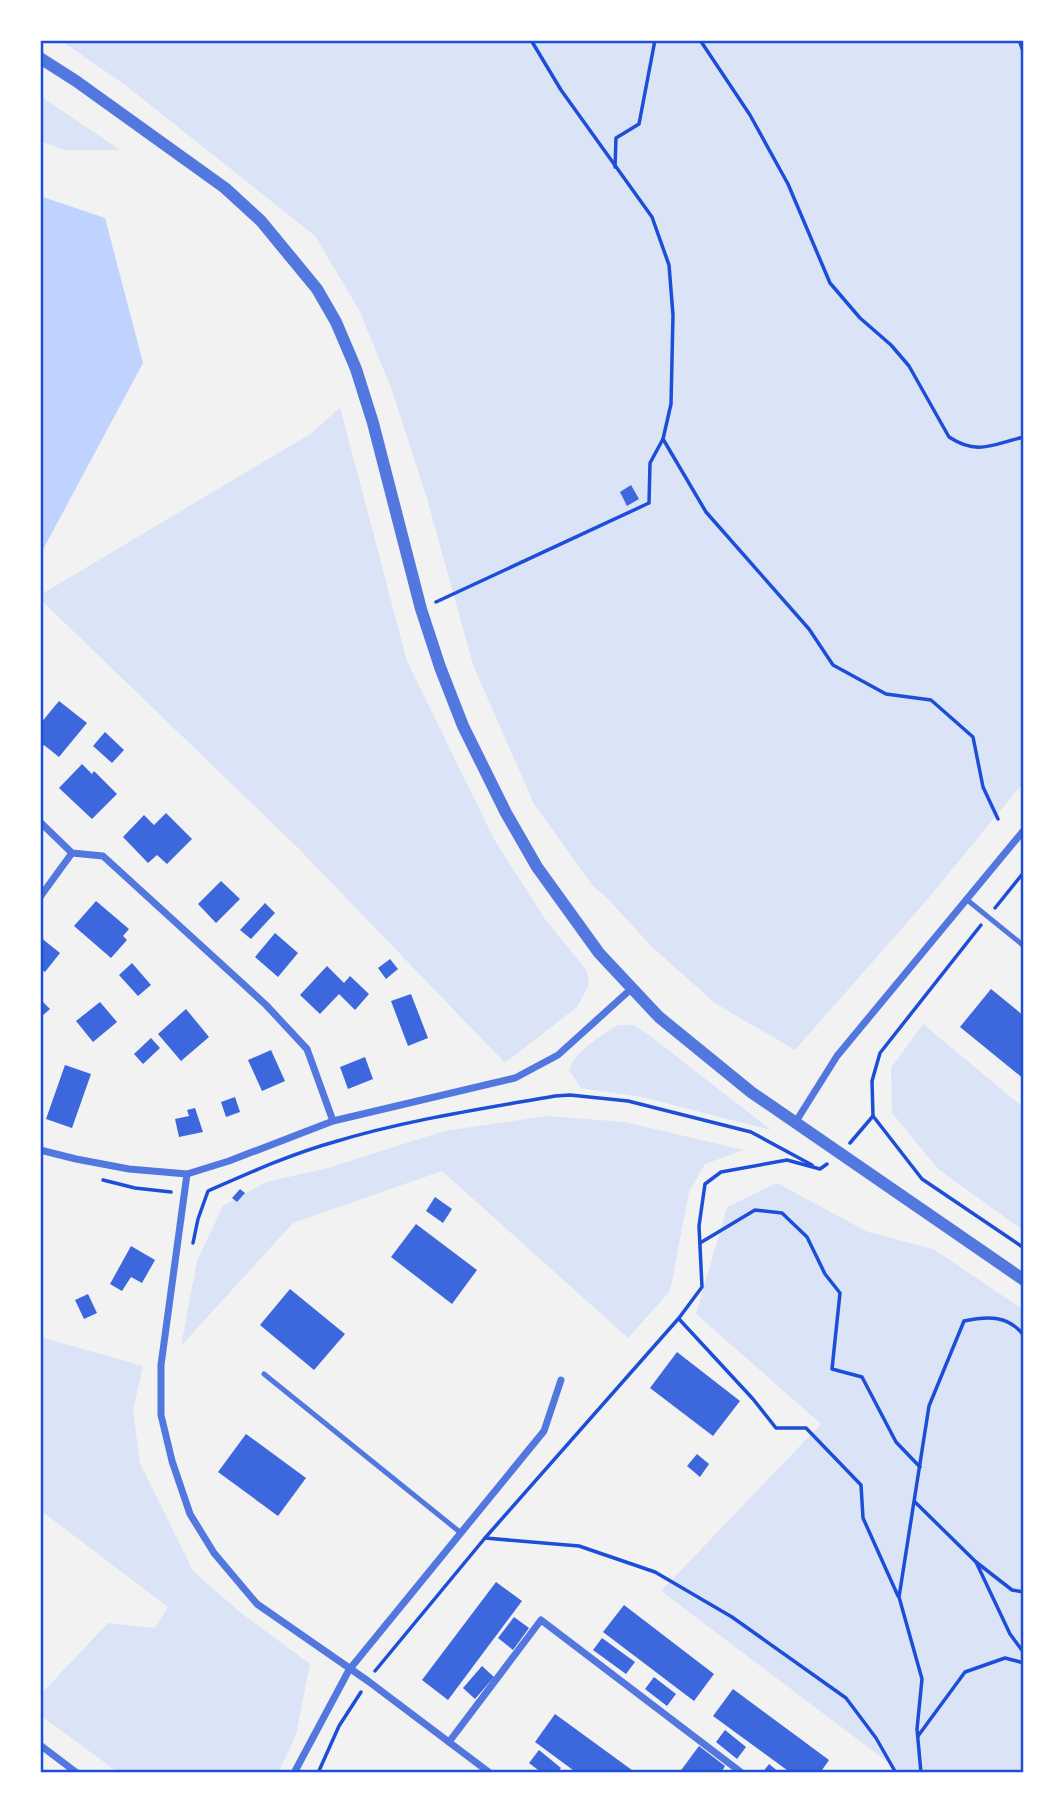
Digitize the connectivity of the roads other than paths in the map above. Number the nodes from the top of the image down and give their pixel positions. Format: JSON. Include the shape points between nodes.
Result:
{"nodes":[{"id":1,"x":40,"y":58,"type":"edge"},
{"id":2,"x":40,"y":821,"type":"edge"},
{"id":3,"x":1024,"y":830,"type":"edge"},
{"id":4,"x":72,"y":853,"type":"junction"},
{"id":5,"x":40,"y":897,"type":"edge"},
{"id":6,"x":966,"y":900,"type":"junction"},
{"id":7,"x":1024,"y":946,"type":"edge"},
{"id":8,"x":631,"y":989,"type":"junction"},
{"id":9,"x":333,"y":1121,"type":"junction"},
{"id":10,"x":795,"y":1123,"type":"junction"},
{"id":11,"x":40,"y":1150,"type":"edge"},
{"id":12,"x":187,"y":1174,"type":"junction"},
{"id":13,"x":1024,"y":1280,"type":"edge"},
{"id":14,"x":264,"y":1374,"type":"dead end"},
{"id":15,"x":561,"y":1380,"type":"dead end"},
{"id":16,"x":461,"y":1533,"type":"junction"},
{"id":17,"x":349,"y":1670,"type":"junction"},
{"id":18,"x":449,"y":1742,"type":"junction"},
{"id":19,"x":40,"y":1745,"type":"edge"},
{"id":20,"x":77,"y":1773,"type":"edge"},
{"id":21,"x":294,"y":1773,"type":"edge"},
{"id":22,"x":490,"y":1773,"type":"edge"},
{"id":23,"x":742,"y":1773,"type":"edge"}],
"edges":[{"from":1,"to":8,"type":"street","via":[[225,188],[261,220],[317,289],[336,322],[363,391],[421,609],[463,726],[537,867]]},
{"from":2,"to":4,"type":"street"},
{"from":3,"to":6,"type":"street"},
{"from":4,"to":5,"type":"street"},
{"from":4,"to":9,"type":"street","via":[[103,856],[266,1005],[307,1049]]},
{"from":6,"to":7,"type":"lane"},
{"from":6,"to":10,"type":"street","via":[[837,1056]]},
{"from":8,"to":9,"type":"street","via":[[558,1055],[515,1078]]},
{"from":8,"to":10,"type":"street","via":[[687,1041]]},
{"from":9,"to":12,"type":"street"},
{"from":10,"to":13,"type":"street"},
{"from":11,"to":12,"type":"street","via":[[129,1169]]},
{"from":12,"to":17,"type":"street","via":[[161,1365],[161,1415],[172,1461],[190,1514],[222,1563],[257,1604]]},
{"from":14,"to":16,"type":"lane"},
{"from":15,"to":16,"type":"street","via":[[544,1430]]},
{"from":16,"to":17,"type":"street"},
{"from":17,"to":18,"type":"street"},
{"from":17,"to":21,"type":"street"},
{"from":18,"to":22,"type":"street"},
{"from":18,"to":23,"type":"street","via":[[541,1620]]},
{"from":19,"to":20,"type":"street"}]}
